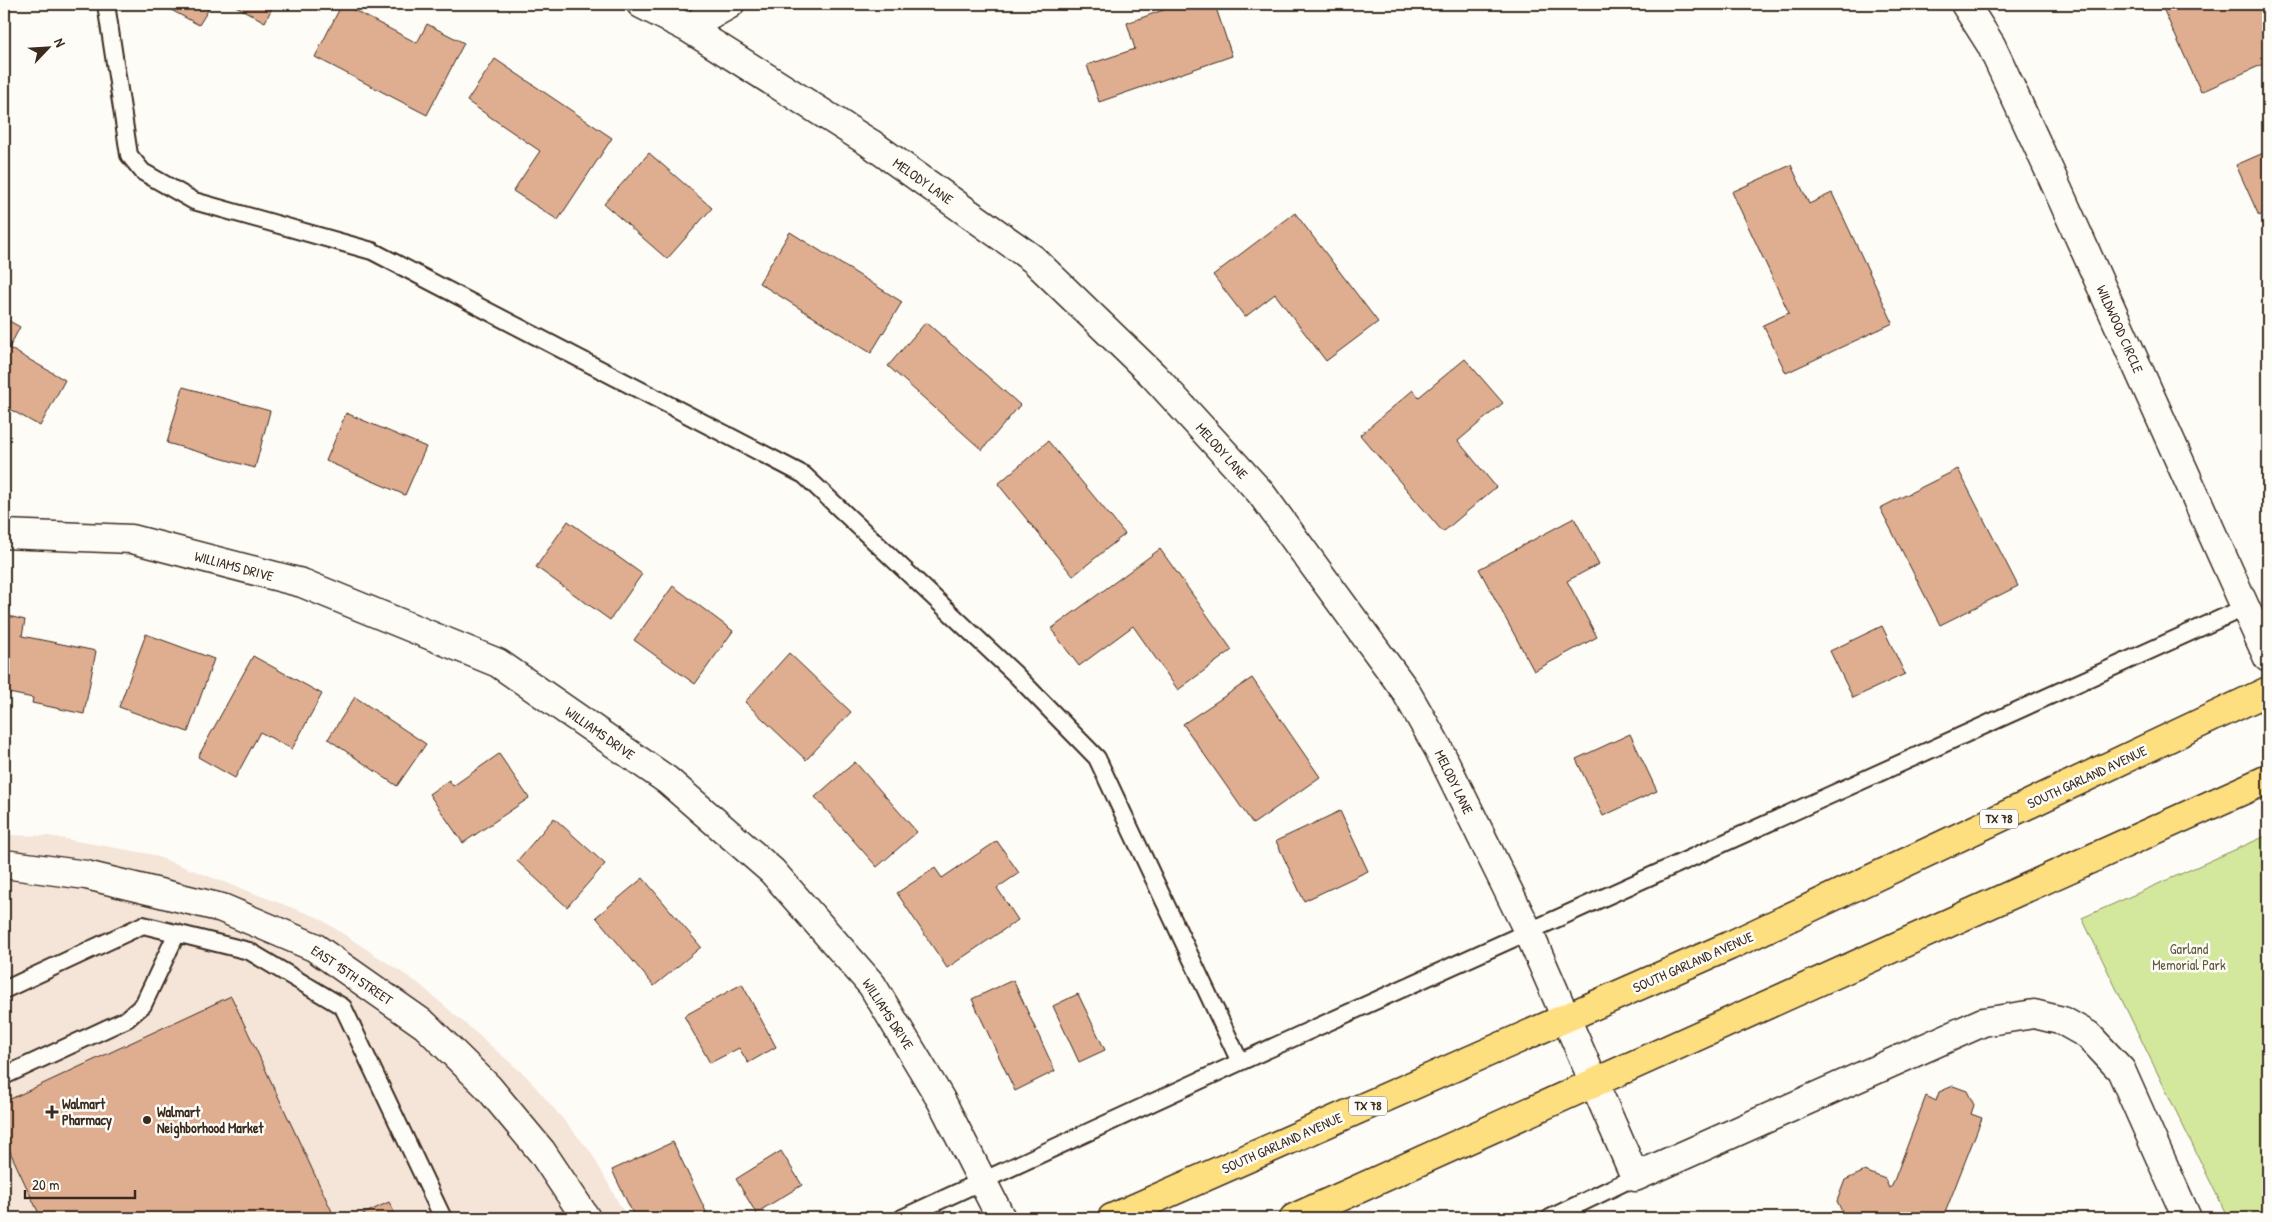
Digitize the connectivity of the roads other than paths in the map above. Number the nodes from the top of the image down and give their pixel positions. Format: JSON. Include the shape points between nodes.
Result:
{"nodes":[{"id":1,"x":106,"y":4,"type":"edge"},
{"id":2,"x":641,"y":4,"type":"edge"},
{"id":3,"x":730,"y":4,"type":"edge"},
{"id":4,"x":1965,"y":4,"type":"edge"},
{"id":5,"x":688,"y":28,"type":"junction"},
{"id":6,"x":4,"y":534,"type":"edge"},
{"id":7,"x":2246,"y":607,"type":"junction"},
{"id":8,"x":2268,"y":658,"type":"edge"},
{"id":9,"x":2268,"y":691,"type":"edge"},
{"id":10,"x":2268,"y":779,"type":"edge"},
{"id":11,"x":4,"y":864,"type":"edge"},
{"id":12,"x":177,"y":933,"type":"junction"},
{"id":13,"x":1529,"y":933,"type":"junction"},
{"id":14,"x":4,"y":990,"type":"edge"},
{"id":15,"x":1566,"y":1019,"type":"junction"},
{"id":16,"x":1240,"y":1062,"type":"junction"},
{"id":17,"x":4,"y":1076,"type":"edge"},
{"id":18,"x":1596,"y":1083,"type":"junction"},
{"id":19,"x":1635,"y":1177,"type":"junction"},
{"id":20,"x":982,"y":1182,"type":"junction"},
{"id":21,"x":1575,"y":1213,"type":"edge"},
{"id":22,"x":443,"y":1218,"type":"edge"},
{"id":23,"x":586,"y":1218,"type":"edge"},
{"id":24,"x":902,"y":1218,"type":"edge"},
{"id":25,"x":1001,"y":1218,"type":"edge"},
{"id":26,"x":1112,"y":1218,"type":"edge"},
{"id":27,"x":1294,"y":1218,"type":"edge"},
{"id":28,"x":1550,"y":1218,"type":"edge"},
{"id":29,"x":2187,"y":1218,"type":"edge"}],
"edges":[{"from":1,"to":16,"type":"lane","via":[[129,155],[143,172],[194,201],[372,251],[804,475],[1015,674],[1097,758]]},
{"from":2,"to":5,"type":"street","name":"MELODY LANE"},
{"from":3,"to":5,"type":"street"},
{"from":4,"to":7,"type":"street","name":"WILDWOOD CIRCLE","via":[[1991,45]]},
{"from":5,"to":13,"type":"street","name":"MELODY LANE","via":[[870,143],[1033,259],[1154,376],[1260,492],[1405,690],[1438,748]]},
{"from":6,"to":20,"type":"street","name":"WILLIAMS DRIVE","via":[[132,539],[302,583],[498,663],[667,780],[772,872],[872,985],[941,1100]]},
{"from":7,"to":8,"type":"street","name":"WILDWOOD CIRCLE"},
{"from":7,"to":13,"type":"lane"},
{"from":9,"to":15,"type":"main road","name":"SOUTH GARLAND AVENUE","number":"TX 78","via":[[1729,946]]},
{"from":10,"to":18,"type":"main road"},
{"from":11,"to":23,"type":"street","name":"EAST 15TH STREET","via":[[86,875],[222,908],[314,948],[425,1025],[488,1087],[542,1152]]},
{"from":12,"to":14,"type":"lane","via":[[143,925]]},
{"from":12,"to":17,"type":"lane","via":[[143,1006],[127,1019]]},
{"from":12,"to":22,"type":"lane","via":[[249,951],[343,1007]]},
{"from":13,"to":15,"type":"street","name":"MELODY LANE"},
{"from":13,"to":16,"type":"lane"},
{"from":15,"to":18,"type":"street","name":"MELODY LANE"},
{"from":15,"to":26,"type":"main road","name":"SOUTH GARLAND AVENUE","number":"TX 78"},
{"from":16,"to":20,"type":"lane"},
{"from":18,"to":19,"type":"street","name":"MELODY LANE"},
{"from":18,"to":27,"type":"main road"},
{"from":19,"to":21,"type":"lane"},
{"from":19,"to":29,"type":"street","via":[[1983,1022],[2034,1014],[2063,1021],[2088,1035],[2121,1070]]},
{"from":20,"to":24,"type":"lane"},
{"from":20,"to":25,"type":"street","name":"WILLIAMS DRIVE"},
{"from":21,"to":28,"type":"lane"}]}
